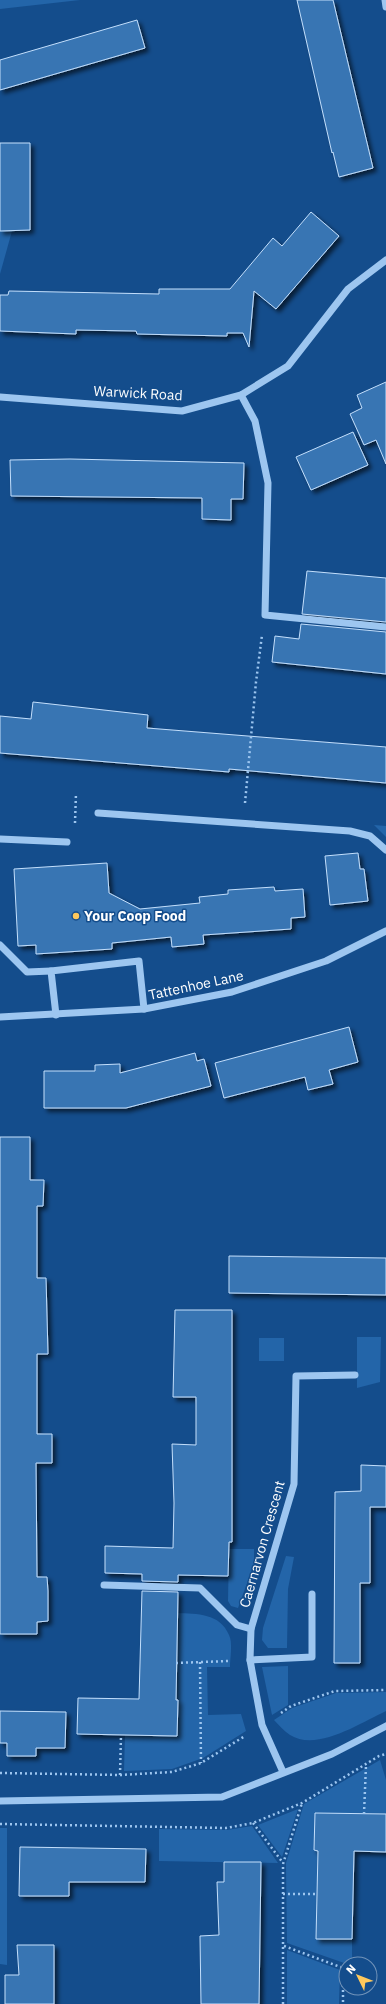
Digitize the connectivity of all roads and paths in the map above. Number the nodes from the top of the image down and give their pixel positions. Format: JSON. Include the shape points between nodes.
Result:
{"nodes":[{"id":1,"x":385,"y":0,"type":"edge"},
{"id":2,"x":386,"y":7,"type":"edge"},
{"id":3,"x":386,"y":260,"type":"edge"},
{"id":4,"x":242,"y":395,"type":"junction"},
{"id":5,"x":0,"y":397,"type":"edge"},
{"id":6,"x":265,"y":615,"type":"junction"},
{"id":7,"x":386,"y":627,"type":"edge"},
{"id":8,"x":245,"y":810,"type":"dead end"},
{"id":9,"x":98,"y":813,"type":"dead end"},
{"id":10,"x":0,"y":839,"type":"edge"},
{"id":11,"x":67,"y":842,"type":"dead end"},
{"id":12,"x":386,"y":850,"type":"edge"},
{"id":13,"x":386,"y":931,"type":"edge"},
{"id":14,"x":0,"y":945,"type":"edge"},
{"id":15,"x":51,"y":971,"type":"junction"},
{"id":16,"x":144,"y":1009,"type":"junction"},
{"id":17,"x":56,"y":1015,"type":"junction"},
{"id":18,"x":0,"y":1017,"type":"edge"},
{"id":19,"x":355,"y":1375,"type":"dead end"},
{"id":20,"x":104,"y":1585,"type":"dead end"},
{"id":21,"x":312,"y":1594,"type":"dead end"},
{"id":22,"x":251,"y":1629,"type":"junction"},
{"id":23,"x":250,"y":1660,"type":"junction"},
{"id":24,"x":200,"y":1662,"type":"junction"},
{"id":25,"x":176,"y":1663,"type":"dead end"},
{"id":26,"x":386,"y":1690,"type":"edge"},
{"id":27,"x":262,"y":1725,"type":"junction"},
{"id":28,"x":386,"y":1726,"type":"edge"},
{"id":29,"x":121,"y":1735,"type":"dead end"},
{"id":30,"x":201,"y":1763,"type":"junction"},
{"id":31,"x":366,"y":1764,"type":"dead end"},
{"id":32,"x":283,"y":1772,"type":"junction"},
{"id":33,"x":0,"y":1773,"type":"edge"},
{"id":34,"x":120,"y":1775,"type":"junction"},
{"id":35,"x":0,"y":1801,"type":"edge"},
{"id":36,"x":302,"y":1803,"type":"dead end"},
{"id":37,"x":364,"y":1814,"type":"dead end"},
{"id":38,"x":253,"y":1823,"type":"dead end"},
{"id":39,"x":283,"y":1864,"type":"junction"},
{"id":40,"x":283,"y":1894,"type":"junction"},
{"id":41,"x":317,"y":1894,"type":"dead end"},
{"id":42,"x":283,"y":1946,"type":"junction"},
{"id":43,"x":283,"y":2004,"type":"edge"},
{"id":44,"x":342,"y":2004,"type":"edge"}],
"edges":[{"from":1,"to":2,"type":"street"},
{"from":3,"to":4,"type":"street","name":"Warwick Road","via":[[348,289],[288,366]]},
{"from":4,"to":5,"type":"street","name":"Warwick Road","via":[[182,411]]},
{"from":4,"to":6,"type":"street","via":[[255,421],[268,483]]},
{"from":6,"to":7,"type":"street"},
{"from":6,"to":8,"type":"path","via":[[256,682]]},
{"from":9,"to":12,"type":"street","via":[[350,830],[370,836]]},
{"from":10,"to":11,"type":"street"},
{"from":13,"to":16,"type":"street","name":"Tattenhoe Lane","via":[[326,961],[232,992]]},
{"from":14,"to":15,"type":"street","via":[[27,972]]},
{"from":15,"to":16,"type":"street","via":[[139,961]]},
{"from":15,"to":17,"type":"street"},
{"from":16,"to":17,"type":"street","name":"Tattenhoe Lane"},
{"from":17,"to":18,"type":"street","name":"Tattenhoe Lane"},
{"from":19,"to":22,"type":"street","name":"Caernarvon Crescent","via":[[296,1376],[294,1484]]},
{"from":20,"to":22,"type":"street","via":[[200,1588],[237,1625]]},
{"from":21,"to":23,"type":"street","via":[[312,1657]]},
{"from":22,"to":23,"type":"street","name":"Caernarvon Crescent"},
{"from":23,"to":24,"type":"path"},
{"from":23,"to":27,"type":"street","name":"Caernarvon Crescent"},
{"from":24,"to":25,"type":"path"},
{"from":24,"to":30,"type":"path"},
{"from":26,"to":27,"type":"path","via":[[335,1691],[291,1706]]},
{"from":27,"to":30,"type":"path"},
{"from":27,"to":32,"type":"street","name":"Caernarvon Crescent"},
{"from":28,"to":32,"type":"street","via":[[332,1754]]},
{"from":29,"to":34,"type":"path"},
{"from":30,"to":34,"type":"path","via":[[172,1772]]},
{"from":31,"to":37,"type":"path"},
{"from":32,"to":35,"type":"street","via":[[222,1797]]},
{"from":33,"to":34,"type":"path"},
{"from":36,"to":39,"type":"path"},
{"from":38,"to":39,"type":"path"},
{"from":39,"to":40,"type":"path"},
{"from":40,"to":41,"type":"path"},
{"from":40,"to":42,"type":"path"},
{"from":42,"to":43,"type":"path"},
{"from":42,"to":44,"type":"path","via":[[343,1968]]}]}
